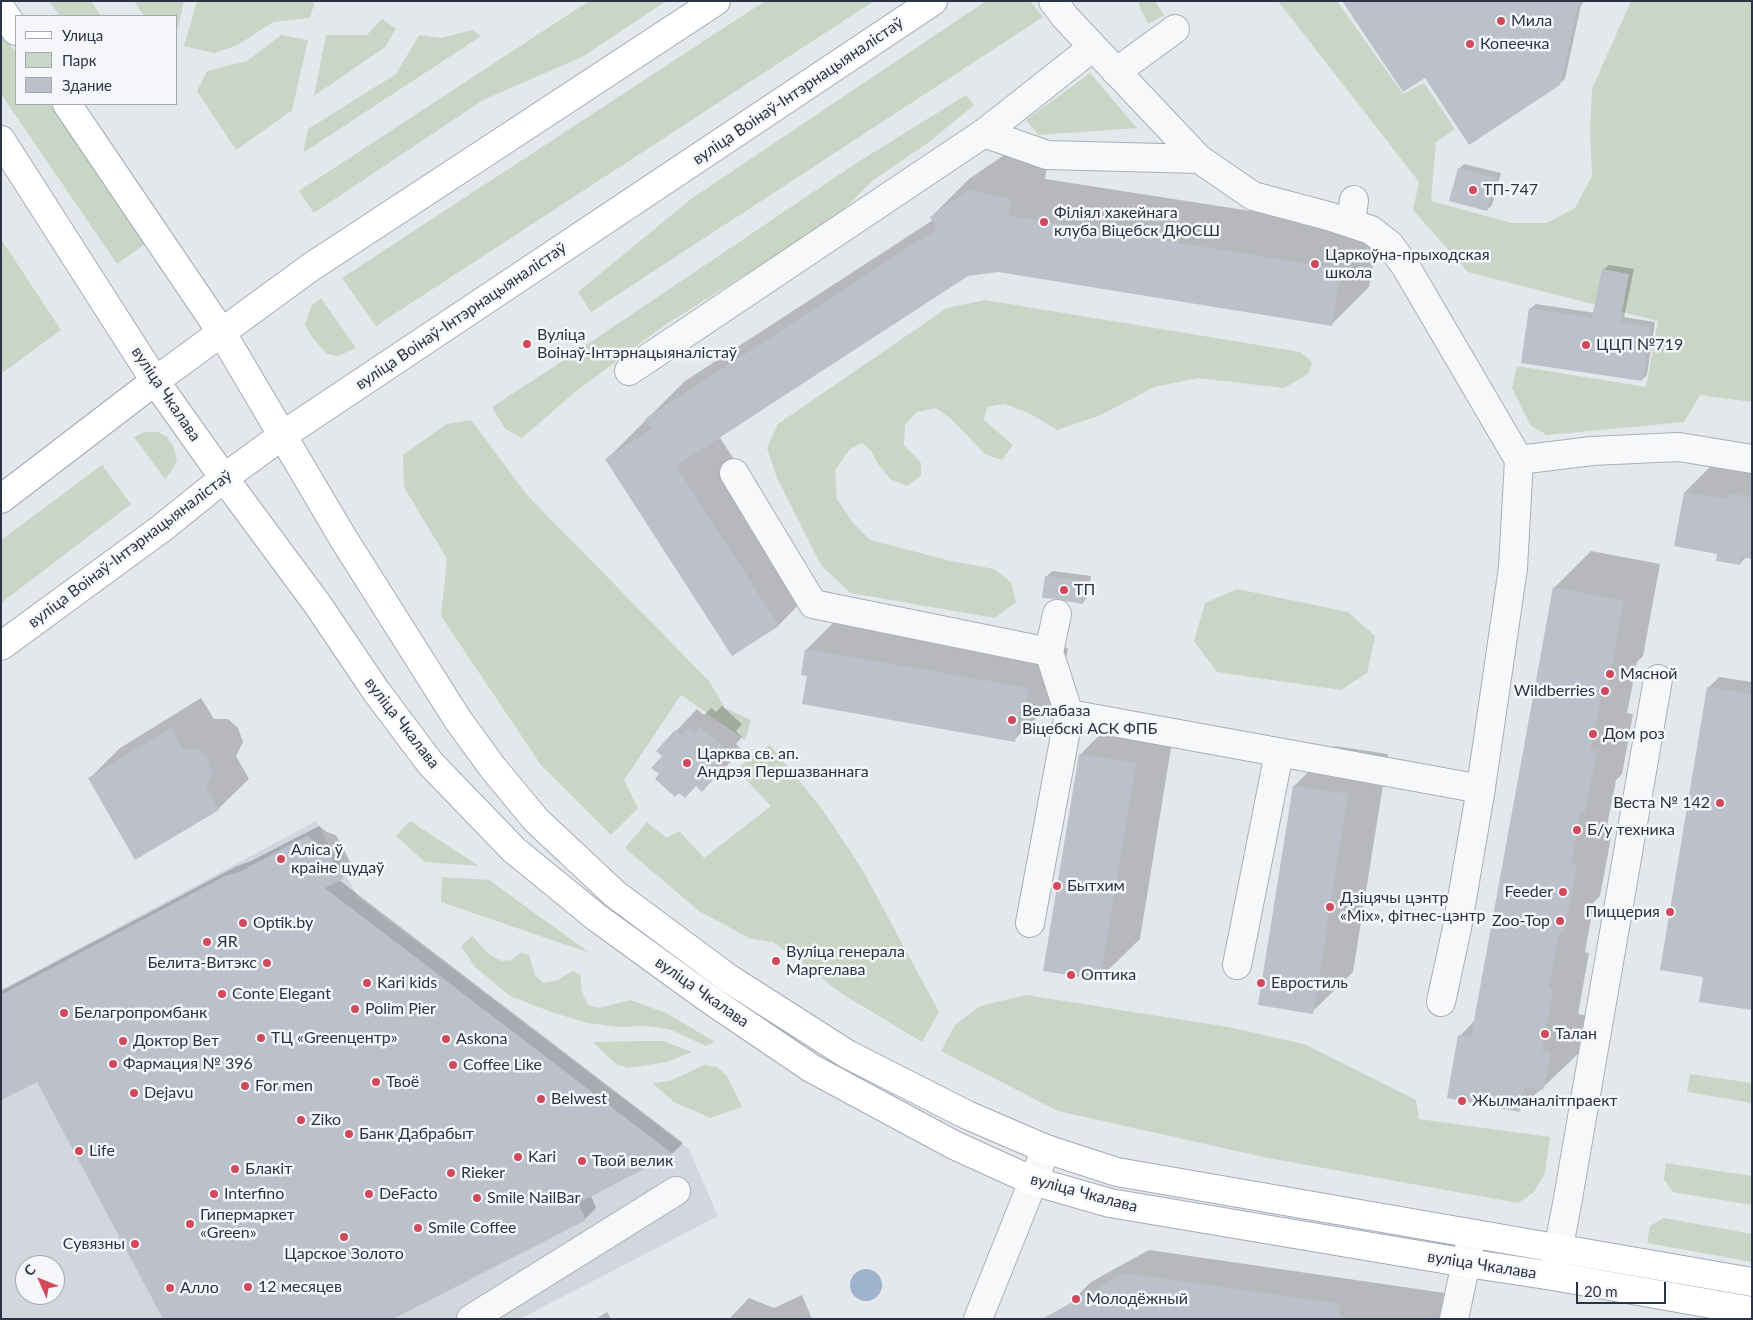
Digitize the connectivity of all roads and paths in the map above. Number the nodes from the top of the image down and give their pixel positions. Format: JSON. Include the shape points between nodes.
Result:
{"nodes":[{"id":1,"x":716,"y":1,"type":"edge"},
{"id":2,"x":933,"y":1,"type":"edge"},
{"id":3,"x":1052,"y":1,"type":"edge"},
{"id":4,"x":1175,"y":29,"type":"dead end"},
{"id":5,"x":1093,"y":47,"type":"junction"},
{"id":6,"x":1116,"y":72,"type":"junction"},
{"id":7,"x":68,"y":105,"type":"edge"},
{"id":8,"x":984,"y":133,"type":"junction"},
{"id":9,"x":1,"y":140,"type":"edge"},
{"id":10,"x":1199,"y":159,"type":"junction"},
{"id":11,"x":222,"y":333,"type":"junction"},
{"id":12,"x":629,"y":371,"type":"dead end"},
{"id":13,"x":155,"y":381,"type":"junction"},
{"id":14,"x":283,"y":435,"type":"junction"},
{"id":15,"x":1752,"y":459,"type":"edge"},
{"id":16,"x":1519,"y":460,"type":"junction"},
{"id":17,"x":734,"y":473,"type":"dead end"},
{"id":18,"x":224,"y":478,"type":"junction"},
{"id":19,"x":1,"y":499,"type":"edge"},
{"id":20,"x":1057,"y":614,"type":"dead end"},
{"id":21,"x":1,"y":646,"type":"edge"},
{"id":22,"x":1049,"y":652,"type":"junction"},
{"id":23,"x":1658,"y":679,"type":"dead end"},
{"id":24,"x":1069,"y":714,"type":"junction"},
{"id":25,"x":1279,"y":753,"type":"junction"},
{"id":26,"x":1480,"y":789,"type":"junction"},
{"id":27,"x":1030,"y":924,"type":"dead end"},
{"id":28,"x":1236,"y":965,"type":"dead end"},
{"id":29,"x":1441,"y":1002,"type":"dead end"},
{"id":30,"x":1046,"y":1150,"type":"junction"},
{"id":31,"x":1034,"y":1181,"type":"junction"},
{"id":32,"x":676,"y":1192,"type":"dead end"},
{"id":33,"x":1472,"y":1234,"type":"junction"},
{"id":34,"x":1559,"y":1250,"type":"junction"},
{"id":35,"x":1467,"y":1263,"type":"junction"},
{"id":36,"x":1553,"y":1276,"type":"junction"},
{"id":37,"x":1752,"y":1282,"type":"edge"},
{"id":38,"x":1752,"y":1311,"type":"edge"},
{"id":39,"x":471,"y":1319,"type":"edge"},
{"id":40,"x":978,"y":1319,"type":"edge"},
{"id":41,"x":1454,"y":1319,"type":"edge"}],
"edges":[{"from":1,"to":11,"type":"main road","via":[[340,247]]},
{"from":2,"to":14,"type":"main road","name":"вуліца Воінаў-Інтэрнацыяналістаў"},
{"from":3,"to":5,"type":"street"},
{"from":4,"to":6,"type":"street"},
{"from":5,"to":6,"type":"street"},
{"from":5,"to":8,"type":"street"},
{"from":6,"to":10,"type":"street"},
{"from":7,"to":11,"type":"main road","name":"вуліца Чкалава"},
{"from":8,"to":10,"type":"street","via":[[1047,155]]},
{"from":8,"to":12,"type":"street"},
{"from":9,"to":13,"type":"main road","name":"вуліца Чкалава"},
{"from":10,"to":16,"type":"street","via":[[1253,196],[1353,212],[1390,245]]},
{"from":11,"to":13,"type":"main road"},
{"from":11,"to":14,"type":"main road","name":"вуліца Чкалава"},
{"from":13,"to":18,"type":"main road","name":"вуліца Чкалава"},
{"from":13,"to":19,"type":"main road"},
{"from":14,"to":18,"type":"main road","name":"вуліца Воінаў-Інтэрнацыяналістаў"},
{"from":14,"to":30,"type":"main road","name":"вуліца Чкалава","via":[[343,538],[458,720],[536,820],[615,894],[728,978],[847,1054],[967,1115]]},
{"from":15,"to":16,"type":"street","via":[[1679,448],[1592,451]]},
{"from":16,"to":26,"type":"street","via":[[1513,568]]},
{"from":17,"to":22,"type":"street","via":[[813,604]]},
{"from":18,"to":21,"type":"main road","name":"вуліца Воінаў-Інтэрнацыяналістаў","via":[[162,528]]},
{"from":18,"to":31,"type":"main road","name":"вуліца Чкалава","via":[[430,762],[514,850],[596,917],[810,1068],[954,1145]]},
{"from":20,"to":22,"type":"street"},
{"from":22,"to":24,"type":"street"},
{"from":23,"to":34,"type":"street"},
{"from":24,"to":25,"type":"street"},
{"from":24,"to":27,"type":"street"},
{"from":25,"to":26,"type":"street"},
{"from":25,"to":28,"type":"street"},
{"from":26,"to":29,"type":"street"},
{"from":30,"to":31,"type":"street"},
{"from":30,"to":33,"type":"main road","name":"вуліца Чкалава","via":[[1116,1172]]},
{"from":31,"to":35,"type":"main road","name":"вуліца Чкалава","via":[[1110,1203]]},
{"from":31,"to":40,"type":"street"},
{"from":32,"to":39,"type":"street"},
{"from":33,"to":34,"type":"main road","name":"вуліца Чкалава"},
{"from":33,"to":35,"type":"street"},
{"from":34,"to":36,"type":"street"},
{"from":34,"to":37,"type":"main road","name":"вуліца Чкалава"},
{"from":35,"to":36,"type":"main road","name":"вуліца Чкалава"},
{"from":35,"to":41,"type":"street"},
{"from":36,"to":38,"type":"main road","name":"вуліца Чкалава"}]}
